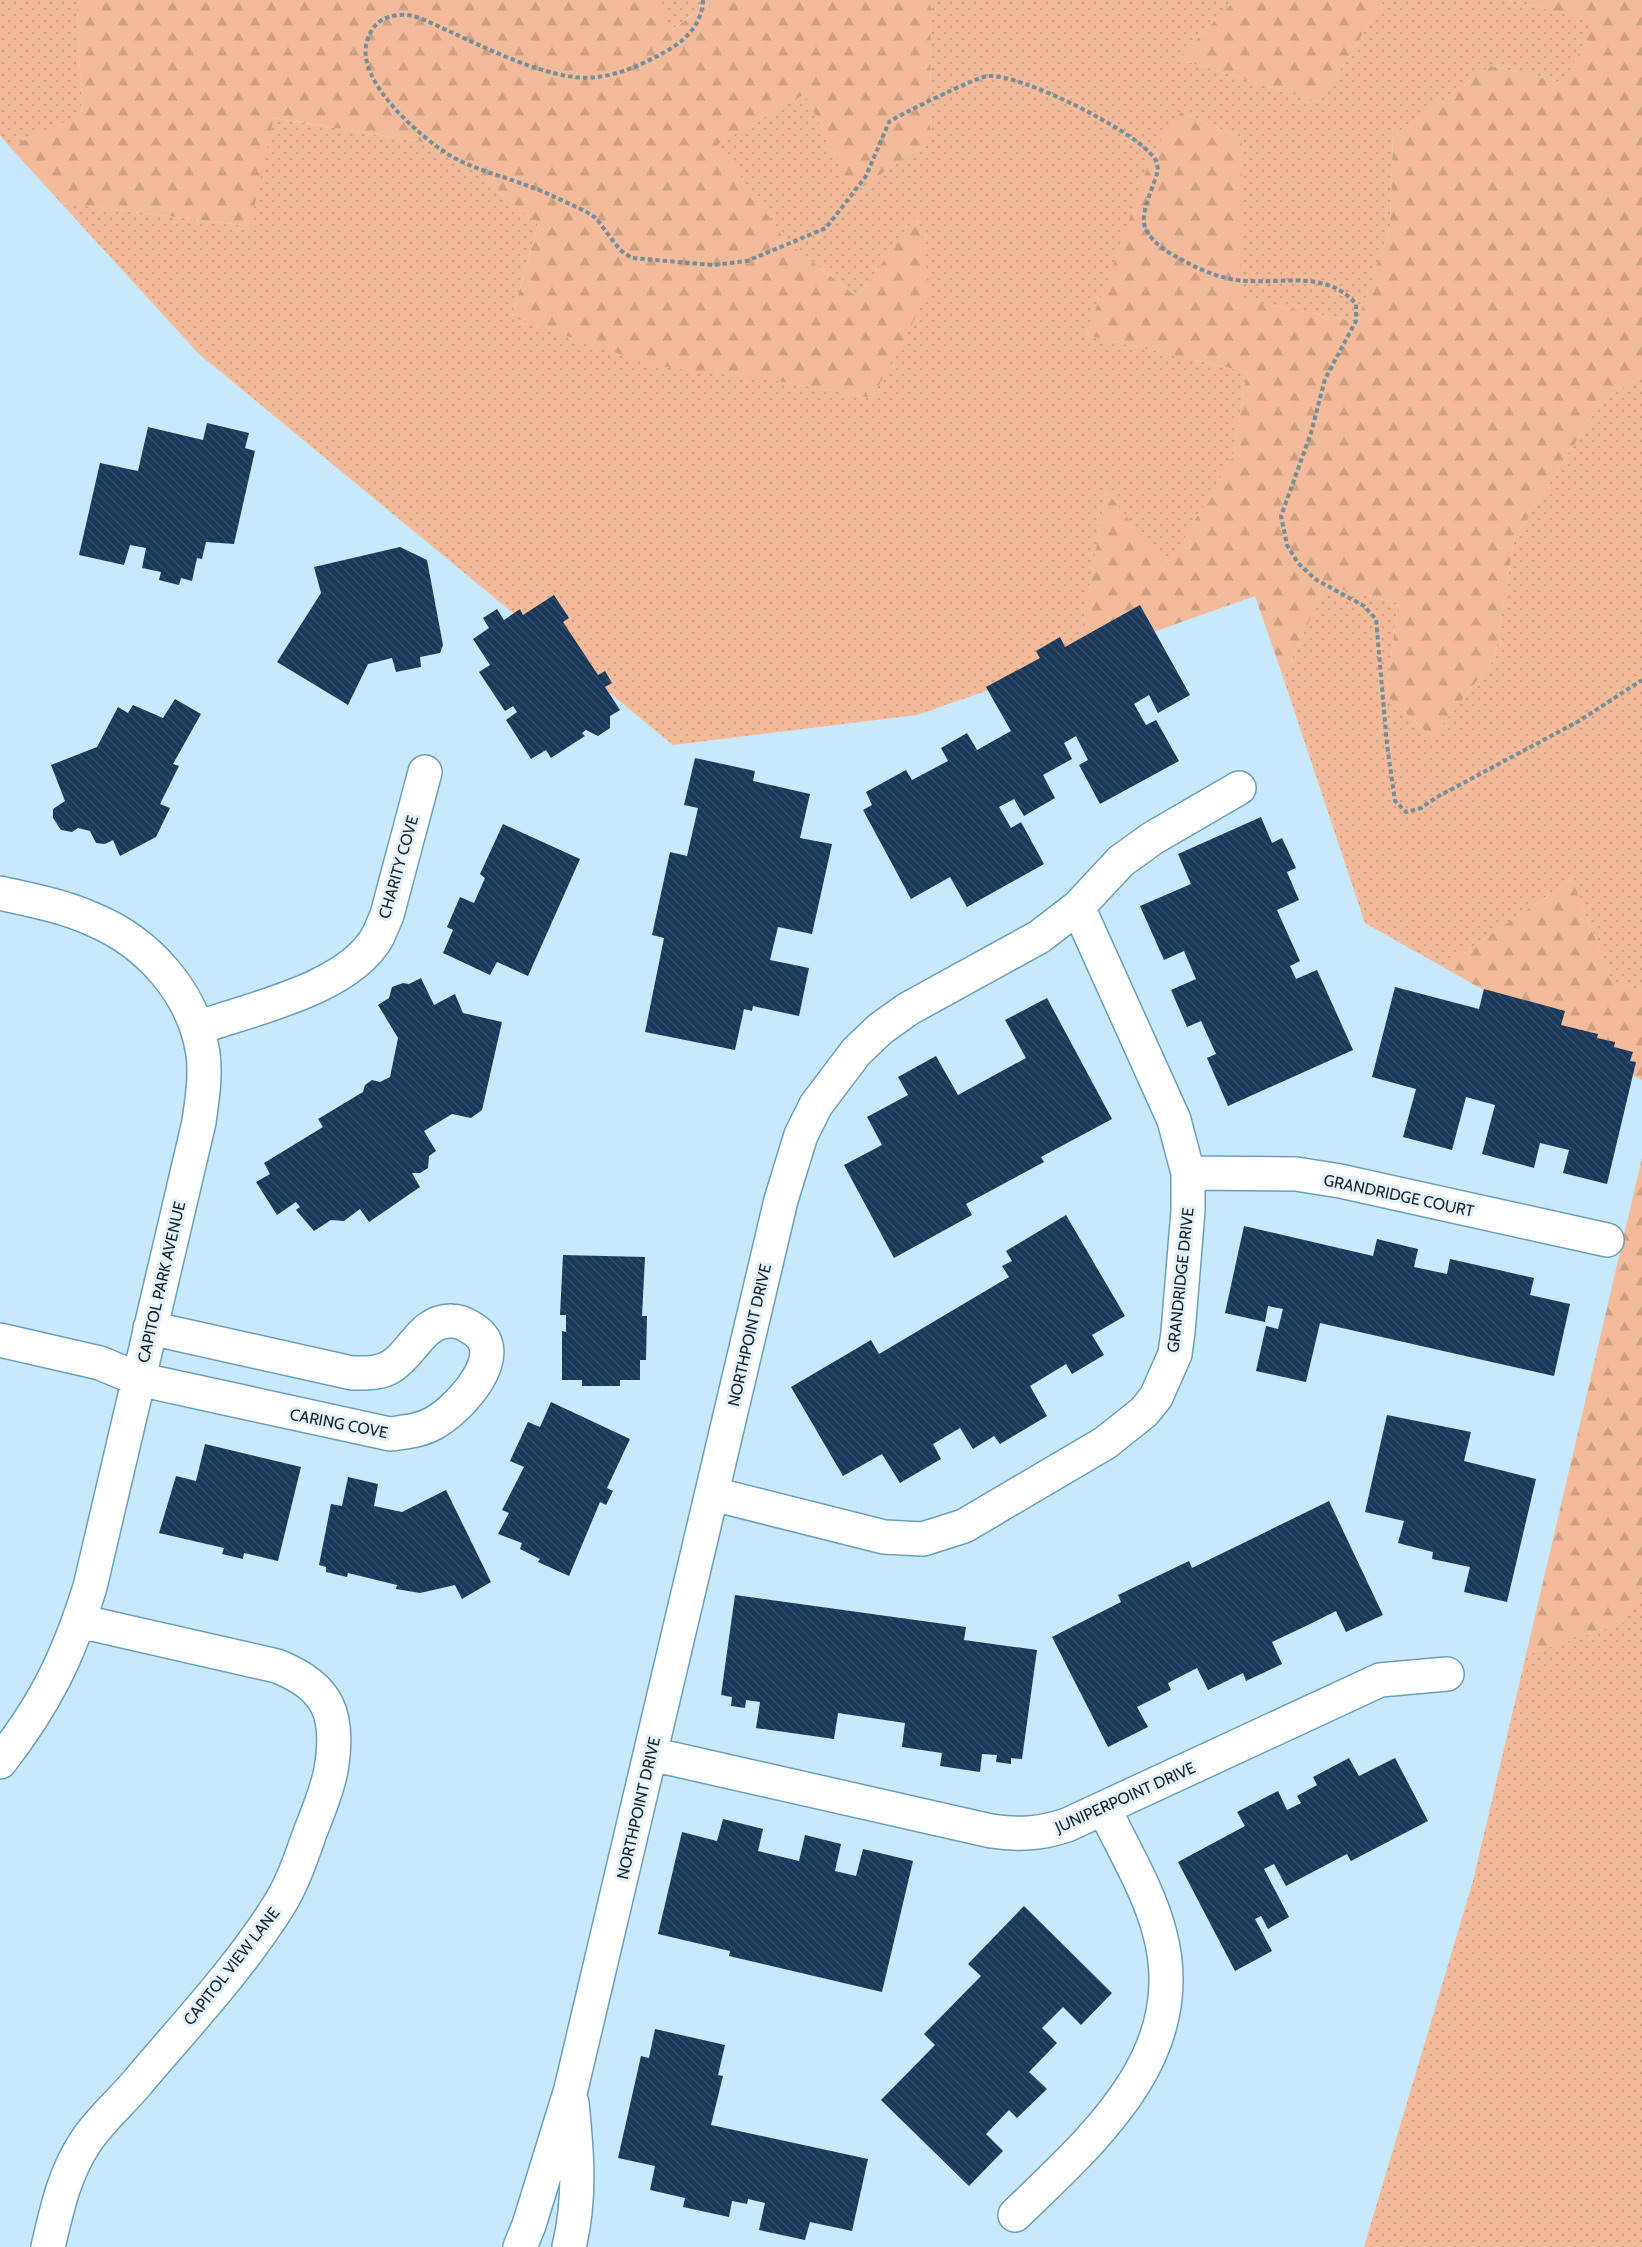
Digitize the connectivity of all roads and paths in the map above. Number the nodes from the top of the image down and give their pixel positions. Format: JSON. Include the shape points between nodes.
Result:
{"nodes":[{"id":1,"x":704,"y":0,"type":"edge"},
{"id":2,"x":1642,"y":680,"type":"edge"},
{"id":3,"x":425,"y":772,"type":"dead end"},
{"id":4,"x":1239,"y":788,"type":"dead end"},
{"id":5,"x":0,"y":893,"type":"edge"},
{"id":6,"x":1078,"y":907,"type":"junction"},
{"id":7,"x":197,"y":1028,"type":"junction"},
{"id":8,"x":1188,"y":1173,"type":"junction"},
{"id":9,"x":1607,"y":1240,"type":"dead end"},
{"id":10,"x":150,"y":1328,"type":"junction"},
{"id":11,"x":0,"y":1340,"type":"edge"},
{"id":12,"x":138,"y":1379,"type":"junction"},
{"id":13,"x":713,"y":1494,"type":"junction"},
{"id":14,"x":79,"y":1622,"type":"junction"},
{"id":15,"x":1447,"y":1674,"type":"dead end"},
{"id":16,"x":651,"y":1754,"type":"junction"},
{"id":17,"x":0,"y":1762,"type":"edge"},
{"id":18,"x":1104,"y":1808,"type":"junction"},
{"id":19,"x":571,"y":2089,"type":"junction"},
{"id":20,"x":1015,"y":2215,"type":"dead end"},
{"id":21,"x":48,"y":2247,"type":"edge"},
{"id":22,"x":520,"y":2247,"type":"edge"},
{"id":23,"x":569,"y":2247,"type":"edge"}],
"edges":[{"from":1,"to":2,"type":"path","via":[[693,30],[684,40],[625,71],[577,77],[557,73],[402,14],[382,18],[372,28],[366,43],[367,63],[375,86],[424,136],[452,157],[585,211],[596,218],[625,255],[641,260],[713,265],[747,261],[826,228],[866,176],[889,122],[982,77],[1012,79],[1104,120],[1143,146],[1157,162],[1144,221],[1166,252],[1223,277],[1247,281],[1302,279],[1333,286],[1356,304],[1356,321],[1325,379],[1311,434],[1281,516],[1282,531],[1298,563],[1314,579],[1364,606],[1376,619],[1387,745],[1395,801],[1400,807],[1406,812],[1421,808],[1579,721]]},
{"from":3,"to":7,"type":"street","name":"CHARITY COVE","via":[[387,915],[377,937],[360,958],[337,976],[310,989]]},
{"from":4,"to":6,"type":"street","name":"NORTHPOINT DRIVE","via":[[1121,861]]},
{"from":5,"to":7,"type":"street","name":"CAPITOL PARK AVENUE","via":[[91,918],[122,933],[170,978]]},
{"from":6,"to":8,"type":"street","name":"GRANDRIDGE DRIVE","via":[[1174,1120]]},
{"from":6,"to":13,"type":"street","name":"NORTHPOINT DRIVE","via":[[1039,937],[908,1008],[880,1029],[856,1052],[816,1105],[801,1135],[781,1200]]},
{"from":7,"to":10,"type":"street","name":"CAPITOL PARK AVENUE","via":[[203,1056],[199,1122]]},
{"from":8,"to":9,"type":"street","name":"GRANDRIDGE COURT","via":[[1296,1174],[1329,1179]]},
{"from":8,"to":13,"type":"street","name":"GRANDRIDGE DRIVE","via":[[1175,1354],[1156,1397],[1144,1412],[1105,1443],[964,1526],[923,1539],[884,1537]]},
{"from":10,"to":12,"type":"street","name":"CAPITOL PARK AVENUE"},
{"from":10,"to":12,"type":"street","name":"CARING COVE","via":[[352,1373],[371,1373],[390,1367],[405,1356],[428,1328],[452,1321],[478,1332],[486,1344],[487,1358],[482,1373],[455,1408],[413,1432],[390,1434]]},
{"from":11,"to":12,"type":"street","via":[[100,1363]]},
{"from":12,"to":14,"type":"street","name":"CAPITOL PARK AVENUE"},
{"from":13,"to":16,"type":"street","name":"NORTHPOINT DRIVE"},
{"from":14,"to":17,"type":"street","name":"CAPITOL PARK AVENUE","via":[[57,1676],[32,1721]]},
{"from":14,"to":21,"type":"street","name":"CAPITOL VIEW LANE","via":[[277,1666],[297,1674],[312,1683],[331,1710],[333,1753],[328,1785],[279,1904],[205,2001],[87,2139],[69,2168]]},
{"from":15,"to":18,"type":"street","name":"JUNIPERPOINT DRIVE","via":[[1380,1680]]},
{"from":16,"to":18,"type":"street","name":"JUNIPERPOINT DRIVE","via":[[1017,1835],[1041,1833]]},
{"from":16,"to":19,"type":"street","name":"NORTHPOINT DRIVE"},
{"from":18,"to":20,"type":"street","via":[[1153,1911],[1160,1935],[1165,1992],[1159,2026],[1133,2086],[1102,2129]]},
{"from":19,"to":22,"type":"street","name":"NORTHPOINT DRIVE"},
{"from":19,"to":23,"type":"street","name":"NORTHPOINT DRIVE","via":[[579,2167]]}]}
